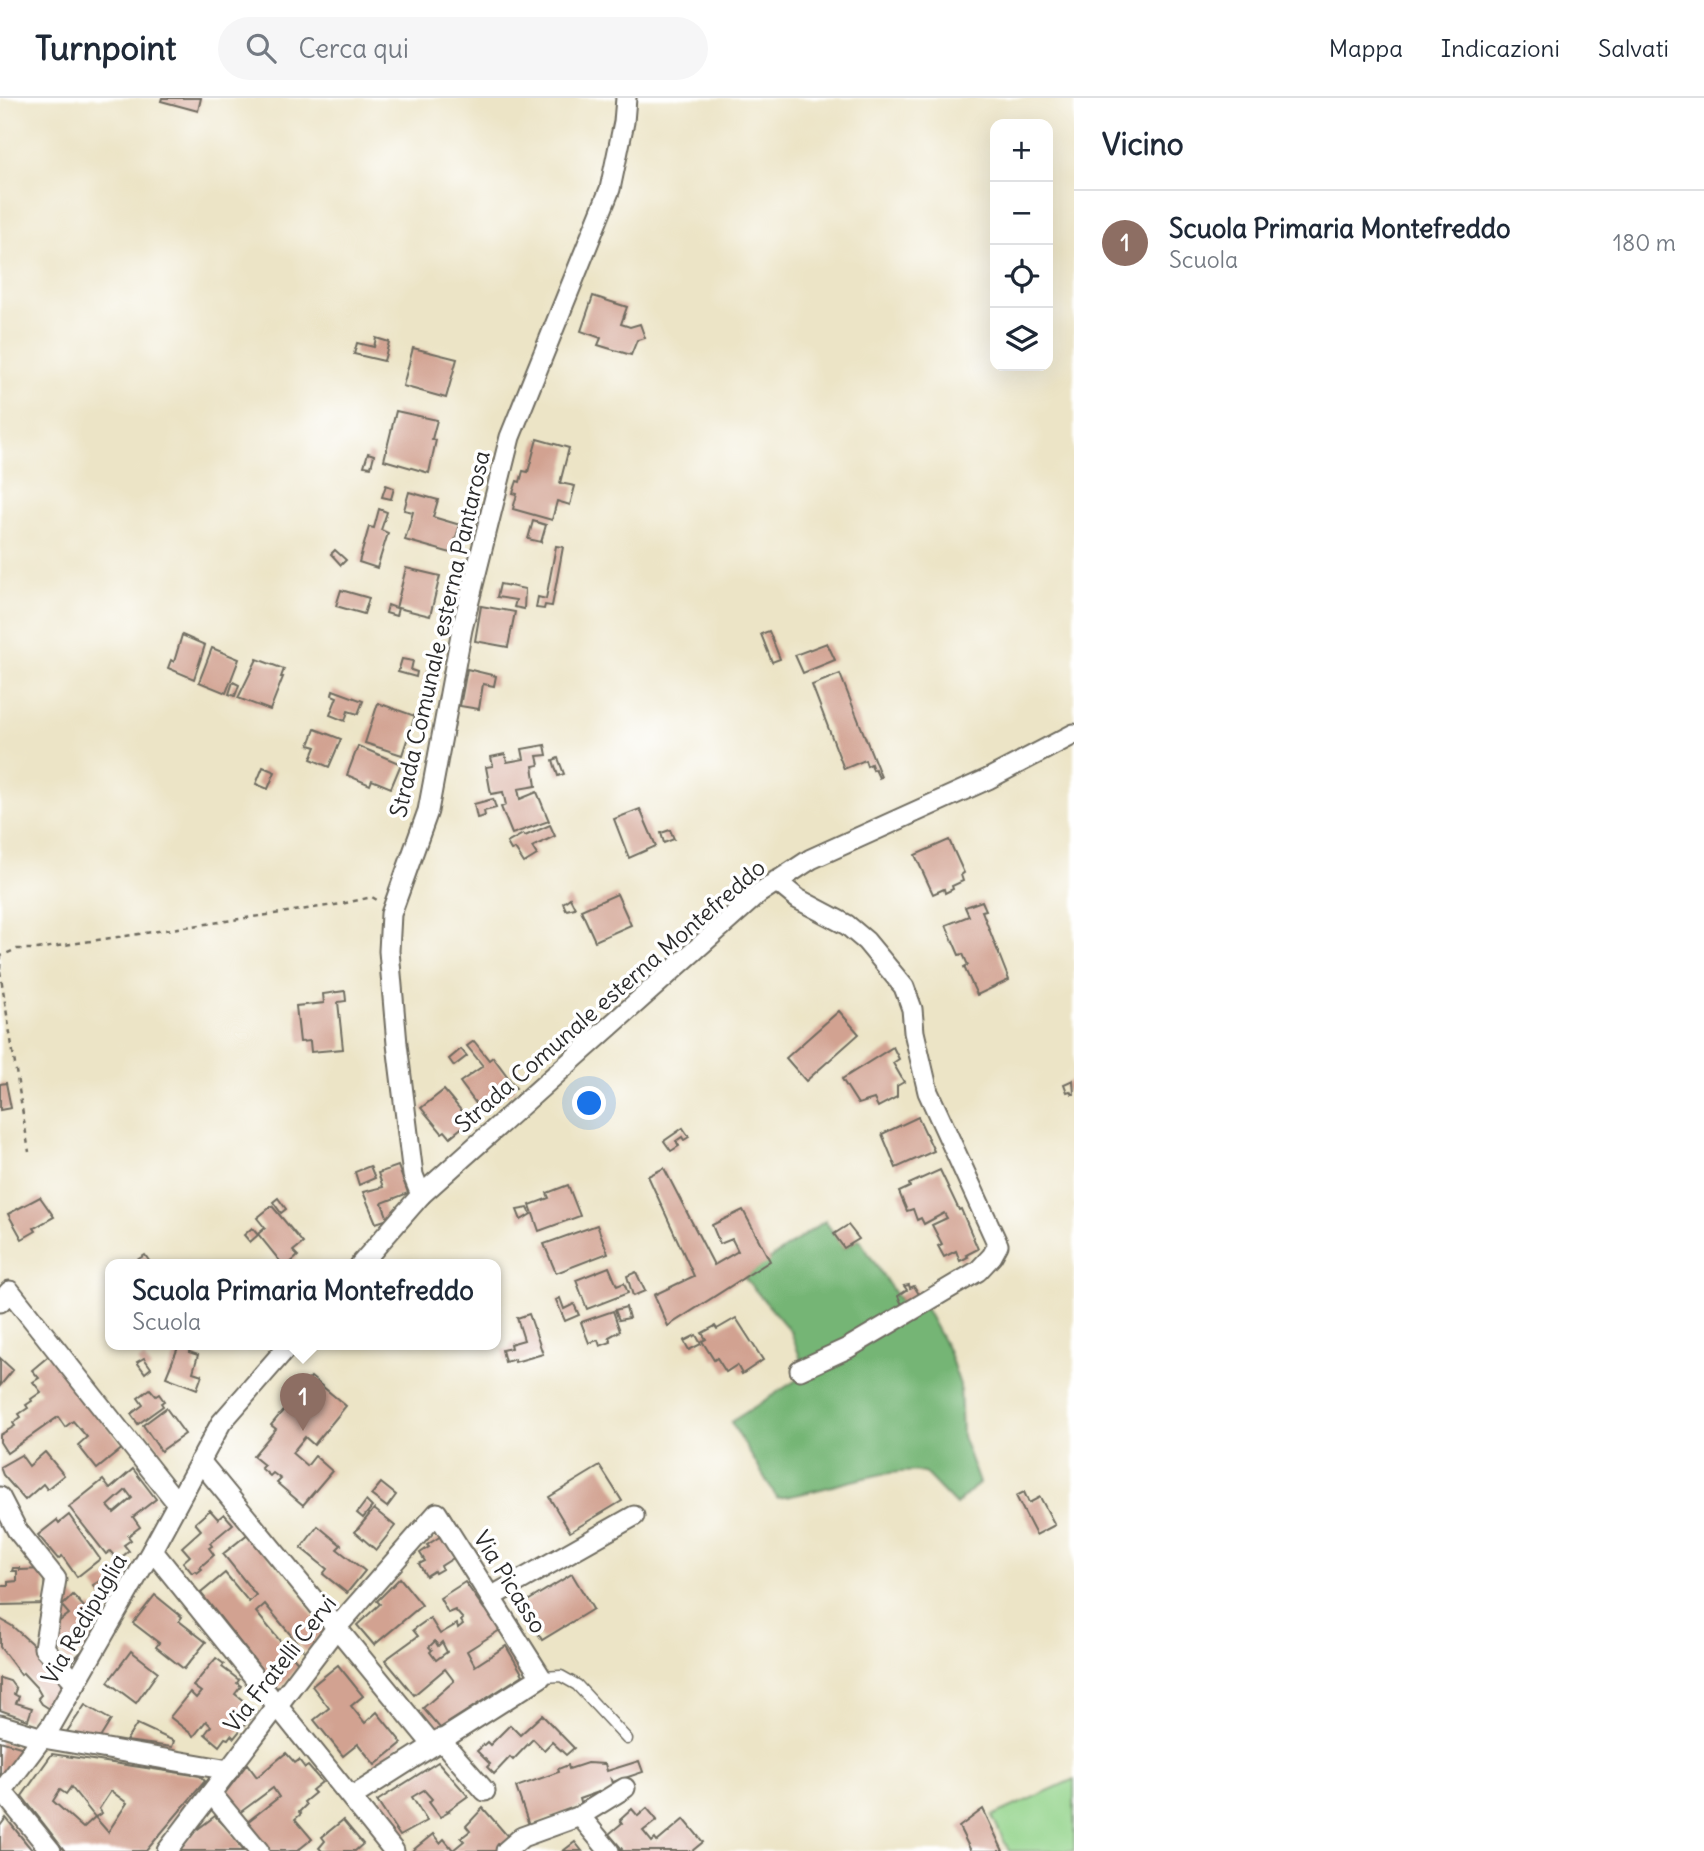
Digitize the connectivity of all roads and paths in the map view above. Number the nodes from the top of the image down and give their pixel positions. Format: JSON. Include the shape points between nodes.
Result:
{"nodes":[{"id":1,"x":626,"y":98,"type":"edge"},
{"id":2,"x":1074,"y":734,"type":"edge"},
{"id":3,"x":776,"y":881,"type":"junction"},
{"id":4,"x":393,"y":906,"type":"junction"},
{"id":5,"x":0,"y":970,"type":"edge"},
{"id":6,"x":29,"y":1152,"type":"dead end"},
{"id":7,"x":421,"y":1195,"type":"junction"},
{"id":8,"x":365,"y":1259,"type":"edge"},
{"id":9,"x":5,"y":1297,"type":"edge"},
{"id":10,"x":285,"y":1350,"type":"edge"},
{"id":11,"x":800,"y":1370,"type":"dead end"},
{"id":12,"x":200,"y":1461,"type":"junction"},
{"id":13,"x":0,"y":1497,"type":"edge"},
{"id":14,"x":177,"y":1503,"type":"junction"},
{"id":15,"x":437,"y":1513,"type":"joint"},
{"id":16,"x":634,"y":1516,"type":"dead end"},
{"id":17,"x":152,"y":1550,"type":"junction"},
{"id":18,"x":491,"y":1597,"type":"junction"},
{"id":19,"x":337,"y":1627,"type":"junction"},
{"id":20,"x":541,"y":1677,"type":"junction"},
{"id":21,"x":76,"y":1683,"type":"junction"},
{"id":22,"x":278,"y":1705,"type":"junction"},
{"id":23,"x":0,"y":1725,"type":"edge"},
{"id":24,"x":43,"y":1738,"type":"junction"},
{"id":25,"x":627,"y":1740,"type":"dead end"},
{"id":26,"x":436,"y":1742,"type":"junction"},
{"id":27,"x":229,"y":1770,"type":"junction"},
{"id":28,"x":625,"y":1788,"type":"dead end"},
{"id":29,"x":485,"y":1791,"type":"dead end"},
{"id":30,"x":1,"y":1793,"type":"edge"},
{"id":31,"x":211,"y":1793,"type":"junction"},
{"id":32,"x":352,"y":1797,"type":"junction"},
{"id":33,"x":580,"y":1816,"type":"junction"},
{"id":34,"x":51,"y":1851,"type":"edge"},
{"id":35,"x":167,"y":1851,"type":"edge"},
{"id":36,"x":259,"y":1851,"type":"edge"},
{"id":37,"x":394,"y":1851,"type":"edge"},
{"id":38,"x":506,"y":1851,"type":"edge"},
{"id":39,"x":609,"y":1851,"type":"edge"}],
"edges":[{"from":1,"to":4,"type":"street","name":"Strada Comunale esterna Pantarosa","via":[[610,189],[510,437],[462,629],[428,811]]},
{"from":2,"to":3,"type":"street","name":"Strada Comunale esterna Montefreddo","via":[[988,779],[811,859]]},
{"from":3,"to":7,"type":"street","name":"Strada Comunale esterna Montefreddo"},
{"from":3,"to":11,"type":"street","via":[[798,899],[847,925],[904,987],[928,1092],[998,1245],[978,1270],[848,1348]]},
{"from":4,"to":5,"type":"path","via":[[372,897],[18,949],[1,957]]},
{"from":4,"to":7,"type":"street","name":"Strada Comunale esterna Pantarosa","via":[[388,951],[397,1044],[412,1174]]},
{"from":5,"to":6,"type":"path"},
{"from":7,"to":8,"type":"street","name":"Strada Comunale esterna Montefreddo"},
{"from":9,"to":14,"type":"street"},
{"from":10,"to":12,"type":"street","via":[[221,1423]]},
{"from":12,"to":14,"type":"street","name":"Via Redipuglia"},
{"from":12,"to":19,"type":"street"},
{"from":13,"to":21,"type":"street","via":[[17,1530],[56,1579],[44,1648]]},
{"from":14,"to":17,"type":"street","name":"Via Redipuglia"},
{"from":15,"to":18,"type":"street","name":"Via Picasso"},
{"from":15,"to":19,"type":"street","name":"Via Fratelli Cervi"},
{"from":16,"to":18,"type":"street"},
{"from":17,"to":21,"type":"street","name":"Via Redipuglia"},
{"from":17,"to":22,"type":"street"},
{"from":18,"to":20,"type":"street","name":"Via Picasso"},
{"from":19,"to":22,"type":"street","name":"Via Fratelli Cervi"},
{"from":19,"to":26,"type":"street"},
{"from":20,"to":25,"type":"lane","via":[[561,1676],[577,1685]]},
{"from":20,"to":26,"type":"street"},
{"from":21,"to":24,"type":"street","name":"Via Redipuglia"},
{"from":22,"to":27,"type":"street","name":"Via Fratelli Cervi"},
{"from":22,"to":32,"type":"street"},
{"from":23,"to":24,"type":"street"},
{"from":24,"to":27,"type":"street"},
{"from":24,"to":30,"type":"street","name":"Via Redipuglia"},
{"from":26,"to":29,"type":"street"},
{"from":26,"to":32,"type":"street"},
{"from":27,"to":31,"type":"street","name":"Via Fratelli Cervi"},
{"from":28,"to":33,"type":"street"},
{"from":30,"to":34,"type":"street"},
{"from":31,"to":35,"type":"street","name":"Via Fratelli Cervi"},
{"from":31,"to":36,"type":"street"},
{"from":32,"to":37,"type":"street"},
{"from":33,"to":38,"type":"street","via":[[522,1837]]},
{"from":33,"to":39,"type":"street"}]}
